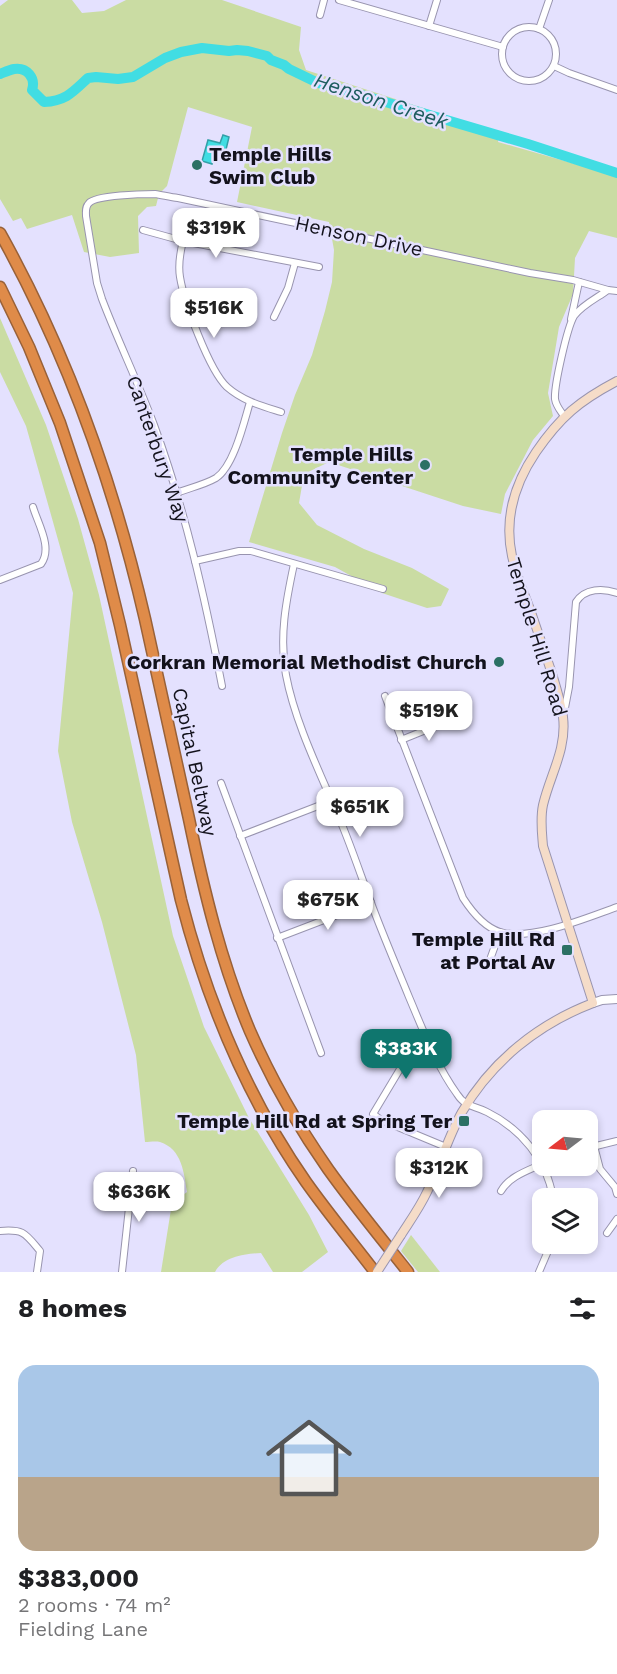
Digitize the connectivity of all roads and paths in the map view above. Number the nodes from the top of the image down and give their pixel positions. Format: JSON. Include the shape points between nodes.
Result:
{"nodes":[{"id":1,"x":324,"y":0,"type":"edge"},
{"id":2,"x":339,"y":0,"type":"edge"},
{"id":3,"x":437,"y":0,"type":"edge"},
{"id":4,"x":549,"y":0,"type":"edge"},
{"id":5,"x":320,"y":15,"type":"dead end"},
{"id":6,"x":429,"y":26,"type":"junction"},
{"id":7,"x":540,"y":29,"type":"junction"},
{"id":8,"x":503,"y":47,"type":"junction"},
{"id":9,"x":554,"y":66,"type":"junction"},
{"id":10,"x":617,"y":90,"type":"edge"},
{"id":11,"x":86,"y":216,"type":"joint"},
{"id":12,"x":143,"y":230,"type":"dead end"},
{"id":13,"x":0,"y":232,"type":"edge"},
{"id":14,"x":183,"y":241,"type":"junction"},
{"id":15,"x":295,"y":263,"type":"junction"},
{"id":16,"x":319,"y":267,"type":"dead end"},
{"id":17,"x":579,"y":282,"type":"junction"},
{"id":18,"x":0,"y":287,"type":"edge"},
{"id":19,"x":608,"y":290,"type":"junction"},
{"id":20,"x":617,"y":291,"type":"edge"},
{"id":21,"x":274,"y":316,"type":"dead end"},
{"id":22,"x":570,"y":325,"type":"junction"},
{"id":23,"x":617,"y":381,"type":"edge"},
{"id":24,"x":250,"y":402,"type":"junction"},
{"id":25,"x":281,"y":412,"type":"dead end"},
{"id":26,"x":564,"y":416,"type":"junction"},
{"id":27,"x":176,"y":493,"type":"junction"},
{"id":28,"x":33,"y":507,"type":"dead end"},
{"id":29,"x":195,"y":561,"type":"junction"},
{"id":30,"x":294,"y":564,"type":"junction"},
{"id":31,"x":0,"y":580,"type":"edge"},
{"id":32,"x":383,"y":590,"type":"dead end"},
{"id":33,"x":617,"y":593,"type":"edge"},
{"id":34,"x":222,"y":686,"type":"dead end"},
{"id":35,"x":385,"y":696,"type":"dead end"},
{"id":36,"x":563,"y":717,"type":"junction"},
{"id":37,"x":448,"y":721,"type":"dead end"},
{"id":38,"x":401,"y":740,"type":"junction"},
{"id":39,"x":221,"y":783,"type":"dead end"},
{"id":40,"x":331,"y":801,"type":"junction"},
{"id":41,"x":240,"y":836,"type":"junction"},
{"id":42,"x":371,"y":902,"type":"junction"},
{"id":43,"x":617,"y":907,"type":"edge"},
{"id":44,"x":568,"y":924,"type":"junction"},
{"id":45,"x":500,"y":932,"type":"junction"},
{"id":46,"x":277,"y":938,"type":"junction"},
{"id":47,"x":488,"y":965,"type":"dead end"},
{"id":48,"x":581,"y":969,"type":"junction"},
{"id":49,"x":617,"y":999,"type":"edge"},
{"id":50,"x":593,"y":1003,"type":"junction"},
{"id":51,"x":571,"y":1012,"type":"junction"},
{"id":52,"x":424,"y":1034,"type":"junction"},
{"id":53,"x":321,"y":1053,"type":"dead end"},
{"id":54,"x":466,"y":1106,"type":"junction"},
{"id":55,"x":617,"y":1141,"type":"edge"},
{"id":56,"x":598,"y":1145,"type":"edge"},
{"id":57,"x":446,"y":1148,"type":"junction"},
{"id":58,"x":532,"y":1149,"type":"edge"},
{"id":59,"x":598,"y":1164,"type":"edge"},
{"id":60,"x":532,"y":1169,"type":"edge"},
{"id":61,"x":133,"y":1171,"type":"dead end"},
{"id":62,"x":501,"y":1191,"type":"dead end"},
{"id":63,"x":617,"y":1194,"type":"edge"},
{"id":64,"x":617,"y":1219,"type":"edge"},
{"id":65,"x":0,"y":1231,"type":"edge"},
{"id":66,"x":607,"y":1233,"type":"dead end"},
{"id":67,"x":547,"y":1254,"type":"edge"},
{"id":68,"x":37,"y":1272,"type":"edge"},
{"id":69,"x":122,"y":1272,"type":"edge"},
{"id":70,"x":376,"y":1272,"type":"edge"},
{"id":71,"x":408,"y":1272,"type":"edge"},
{"id":72,"x":539,"y":1272,"type":"edge"}],
"edges":[{"from":1,"to":5,"type":"street"},
{"from":2,"to":6,"type":"street"},
{"from":3,"to":6,"type":"street"},
{"from":4,"to":7,"type":"street"},
{"from":6,"to":8,"type":"street"},
{"from":7,"to":8,"type":"street","via":[[527,27],[514,32]]},
{"from":7,"to":9,"type":"street","via":[[554,45]]},
{"from":8,"to":9,"type":"street","via":[[503,62],[516,78],[537,80]]},
{"from":9,"to":10,"type":"street"},
{"from":11,"to":17,"type":"street","name":"Henson Drive","via":[[87,205],[94,199],[154,194]]},
{"from":11,"to":27,"type":"street","name":"Canterbury Way","via":[[102,299],[154,426]]},
{"from":12,"to":14,"type":"street"},
{"from":13,"to":71,"type":"highway","name":"Capital Beltway","via":[[69,376],[112,495],[143,610],[206,895],[242,1009],[273,1078],[310,1142]]},
{"from":14,"to":15,"type":"street"},
{"from":14,"to":24,"type":"street","via":[[180,279],[208,358],[227,387]]},
{"from":15,"to":16,"type":"street"},
{"from":15,"to":21,"type":"street"},
{"from":17,"to":19,"type":"street","name":"Henson Drive"},
{"from":17,"to":22,"type":"street"},
{"from":18,"to":70,"type":"highway","via":[[60,423],[100,543],[181,900],[213,1005],[240,1070],[288,1155]]},
{"from":19,"to":20,"type":"street","name":"Henson Drive"},
{"from":19,"to":22,"type":"street","via":[[580,309]]},
{"from":22,"to":26,"type":"street","via":[[555,394]]},
{"from":23,"to":26,"type":"main road","name":"Temple Hill Road"},
{"from":24,"to":25,"type":"street"},
{"from":24,"to":27,"type":"street","via":[[232,458],[222,472]]},
{"from":26,"to":36,"type":"main road","name":"Temple Hill Road","via":[[522,474],[509,525],[512,556]]},
{"from":27,"to":29,"type":"street","name":"Canterbury Way"},
{"from":28,"to":31,"type":"street","via":[[46,545],[45,559]]},
{"from":29,"to":30,"type":"street","via":[[251,550]]},
{"from":29,"to":34,"type":"street","name":"Canterbury Way"},
{"from":30,"to":32,"type":"street"},
{"from":30,"to":40,"type":"street","via":[[282,650],[291,696]]},
{"from":33,"to":36,"type":"street","via":[[593,591],[576,602]]},
{"from":35,"to":38,"type":"street"},
{"from":36,"to":44,"type":"main road","name":"Temple Hill Road","via":[[564,734],[543,807],[542,831],[548,865]]},
{"from":37,"to":38,"type":"street"},
{"from":38,"to":45,"type":"street","via":[[463,898],[470,910]]},
{"from":39,"to":41,"type":"street"},
{"from":40,"to":41,"type":"street"},
{"from":40,"to":42,"type":"street"},
{"from":41,"to":46,"type":"street"},
{"from":42,"to":46,"type":"street"},
{"from":42,"to":52,"type":"street"},
{"from":43,"to":44,"type":"street"},
{"from":44,"to":45,"type":"street","via":[[538,933]]},
{"from":44,"to":48,"type":"main road","name":"Temple Hill Road"},
{"from":45,"to":47,"type":"street"},
{"from":46,"to":53,"type":"street"},
{"from":48,"to":50,"type":"main road","name":"Temple Hill Road"},
{"from":48,"to":51,"type":"main road","via":[[582,998]]},
{"from":49,"to":50,"type":"street"},
{"from":50,"to":51,"type":"main road"},
{"from":51,"to":54,"type":"main road","via":[[538,1030],[512,1051],[486,1077]]},
{"from":52,"to":54,"type":"street"},
{"from":52,"to":57,"type":"street","via":[[372,1114]]},
{"from":54,"to":57,"type":"main road"},
{"from":54,"to":58,"type":"street","via":[[484,1110],[510,1126]]},
{"from":55,"to":56,"type":"street"},
{"from":57,"to":70,"type":"main road","bridge":true,"via":[[427,1192]]},
{"from":59,"to":63,"type":"street"},
{"from":60,"to":62,"type":"street","via":[[506,1183]]},
{"from":61,"to":69,"type":"street"},
{"from":64,"to":66,"type":"street"},
{"from":65,"to":68,"type":"street","via":[[23,1232],[40,1251]]},
{"from":67,"to":72,"type":"street"}]}
